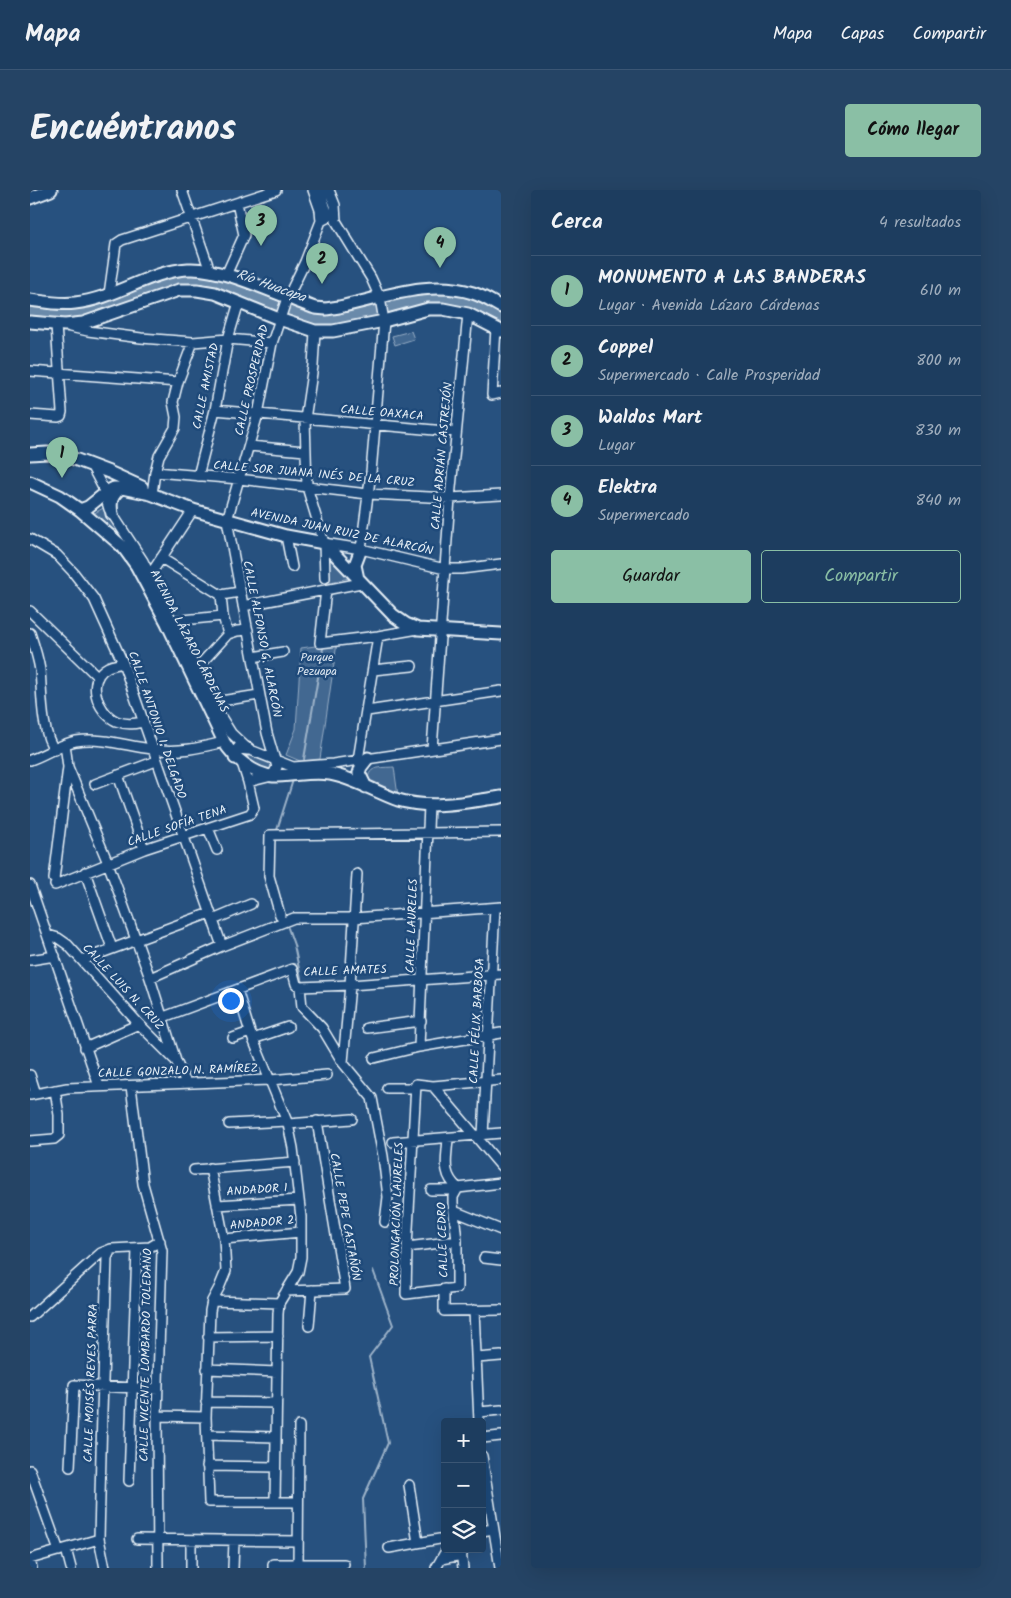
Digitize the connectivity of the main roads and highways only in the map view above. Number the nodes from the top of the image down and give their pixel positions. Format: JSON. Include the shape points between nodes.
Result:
{"nodes":[{"id":1,"x":51,"y":190,"type":"edge"},
{"id":2,"x":30,"y":198,"type":"edge"},
{"id":3,"x":30,"y":300,"type":"edge"},
{"id":4,"x":501,"y":307,"type":"edge"},
{"id":5,"x":30,"y":322,"type":"edge"},
{"id":6,"x":498,"y":330,"type":"edge"},
{"id":7,"x":30,"y":454,"type":"edge"},
{"id":8,"x":30,"y":482,"type":"edge"},
{"id":9,"x":122,"y":488,"type":"junction"},
{"id":10,"x":152,"y":494,"type":"junction"},
{"id":11,"x":80,"y":510,"type":"junction"},
{"id":12,"x":112,"y":514,"type":"road end"},
{"id":13,"x":361,"y":549,"type":"road end"},
{"id":14,"x":360,"y":581,"type":"junction"},
{"id":15,"x":501,"y":634,"type":"edge"},
{"id":16,"x":248,"y":749,"type":"road end"},
{"id":17,"x":363,"y":759,"type":"road end"},
{"id":18,"x":239,"y":761,"type":"junction"},
{"id":19,"x":366,"y":787,"type":"junction"},
{"id":20,"x":501,"y":797,"type":"edge"}],
"edges":[{"from":1,"to":2,"type":"main road"},
{"from":3,"to":4,"type":"main road","via":[[77,303],[176,270],[198,269],[226,275],[314,308],[380,300],[419,289],[446,288],[475,294]]},
{"from":5,"to":6,"type":"main road","via":[[61,325],[95,320],[179,290],[206,291],[315,331],[333,331],[428,309],[468,314]]},
{"from":7,"to":10,"type":"main road","via":[[61,454],[141,486]]},
{"from":8,"to":11,"type":"main road","name":"AVENIDA LÁZARO CÁRDENAS"},
{"from":9,"to":10,"type":"main road"},
{"from":9,"to":11,"type":"main road","via":[[114,488]]},
{"from":9,"to":12,"type":"main road","via":[[111,498]]},
{"from":10,"to":14,"type":"main road","name":"AVENIDA JUAN RUIZ DE ALARCÓN","via":[[227,520],[286,536],[324,542]]},
{"from":11,"to":18,"type":"main road","name":"AVENIDA LÁZARO CÁRDENAS","via":[[123,547],[136,565],[208,702],[224,742]]},
{"from":13,"to":14,"type":"main road","via":[[355,565]]},
{"from":14,"to":15,"type":"main road","via":[[393,615],[418,630]]},
{"from":16,"to":18,"type":"main road","via":[[239,748],[235,754]]},
{"from":17,"to":19,"type":"main road","via":[[359,773]]},
{"from":18,"to":19,"type":"main road","via":[[272,776],[333,769]]},
{"from":19,"to":20,"type":"main road","via":[[399,800],[428,806]]}]}
